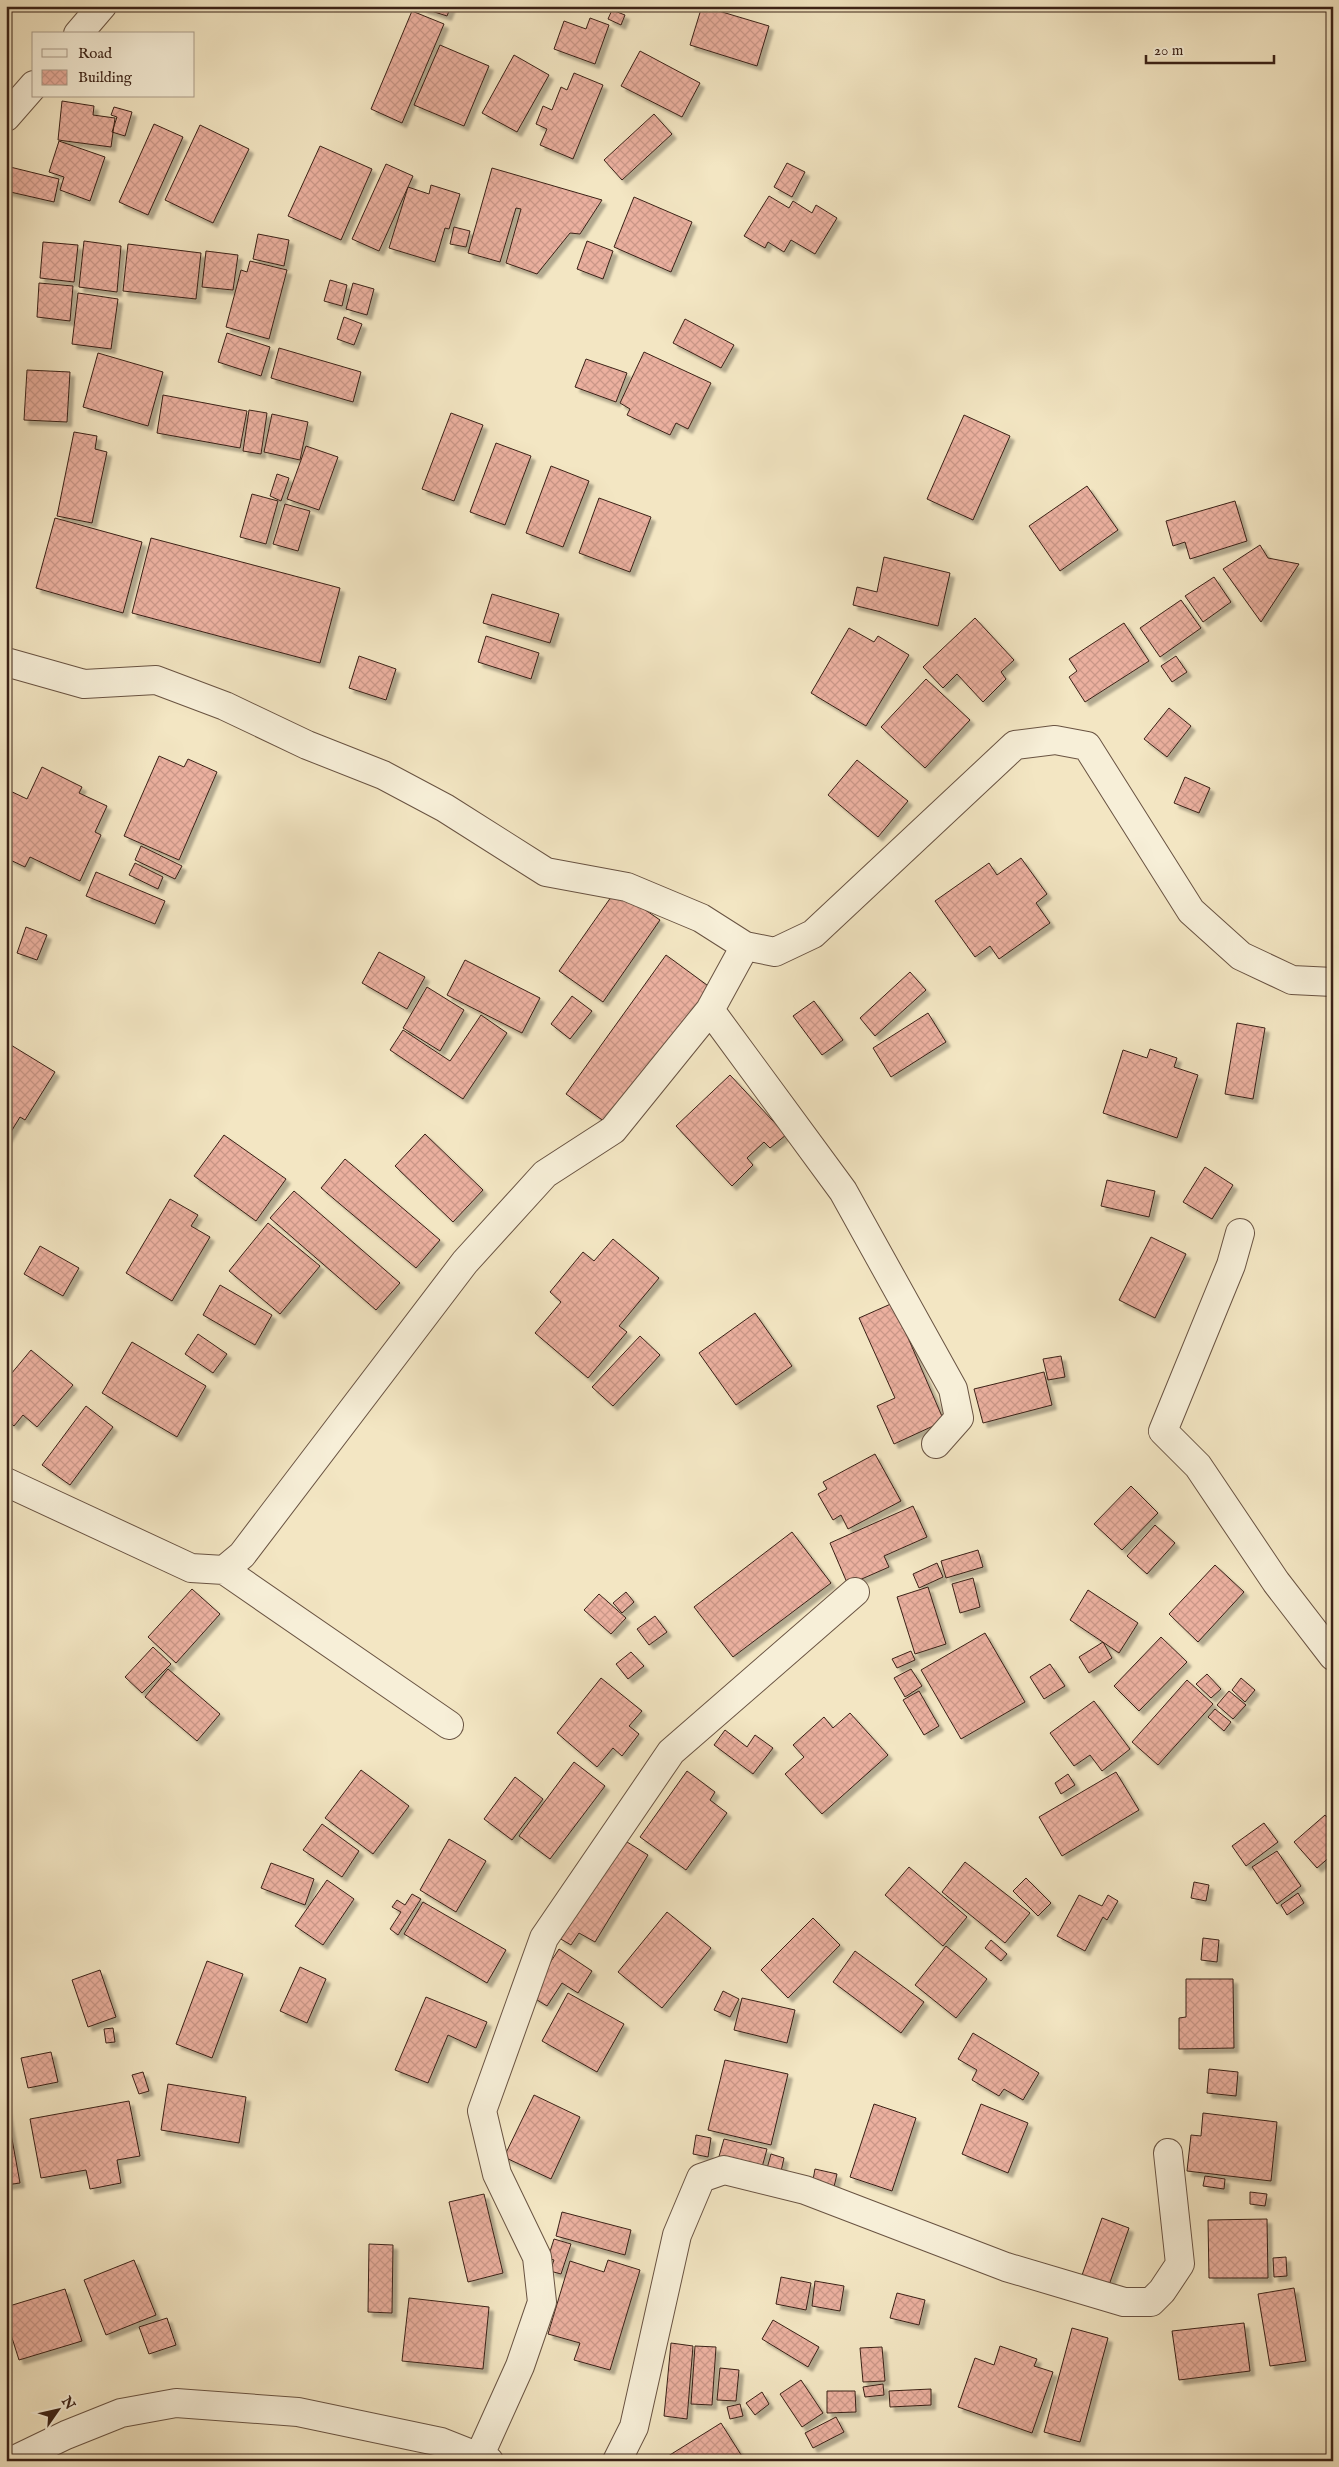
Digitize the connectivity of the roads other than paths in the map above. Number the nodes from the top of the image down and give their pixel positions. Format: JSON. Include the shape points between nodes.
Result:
{"nodes":[{"id":1,"x":102,"y":6,"type":"edge"},
{"id":2,"x":80,"y":32,"type":"edge"},
{"id":3,"x":32,"y":87,"type":"edge"},
{"id":4,"x":6,"y":117,"type":"edge"},
{"id":5,"x":6,"y":662,"type":"edge"},
{"id":6,"x":745,"y":946,"type":"junction"},
{"id":7,"x":1333,"y":982,"type":"edge"},
{"id":8,"x":710,"y":1010,"type":"junction"},
{"id":9,"x":1240,"y":1233,"type":"dead end"},
{"id":10,"x":936,"y":1444,"type":"dead end"},
{"id":11,"x":6,"y":1482,"type":"edge"},
{"id":12,"x":224,"y":1570,"type":"junction"},
{"id":13,"x":855,"y":1592,"type":"dead end"},
{"id":14,"x":1333,"y":1656,"type":"edge"},
{"id":15,"x":449,"y":1725,"type":"dead end"},
{"id":16,"x":1168,"y":2153,"type":"dead end"},
{"id":17,"x":484,"y":2459,"type":"edge"},
{"id":18,"x":12,"y":2461,"type":"edge"},
{"id":19,"x":617,"y":2461,"type":"edge"}],
"edges":[{"from":1,"to":2,"type":"street"},
{"from":3,"to":4,"type":"street"},
{"from":5,"to":6,"type":"street","via":[[84,684],[156,680],[226,706],[307,745],[383,775],[445,808],[546,872],[628,887],[701,918]]},
{"from":6,"to":7,"type":"street","via":[[775,952],[813,934],[1015,745],[1054,740],[1087,746],[1191,911],[1241,956],[1292,980]]},
{"from":6,"to":8,"type":"street"},
{"from":8,"to":10,"type":"street","via":[[843,1191],[953,1389],[959,1418]]},
{"from":8,"to":12,"type":"street","via":[[613,1130],[545,1174],[464,1262],[242,1555]]},
{"from":9,"to":14,"type":"street","via":[[1231,1265],[1163,1431],[1198,1466],[1276,1582]]},
{"from":11,"to":12,"type":"street","via":[[191,1568]]},
{"from":12,"to":15,"type":"street"},
{"from":13,"to":17,"type":"street","via":[[670,1752],[544,1938],[482,2112],[497,2174],[537,2257],[542,2302]]},
{"from":16,"to":19,"type":"street","via":[[1180,2264],[1151,2302],[1124,2302],[1006,2267],[805,2190],[724,2170],[701,2178],[677,2235],[634,2427]]},
{"from":17,"to":18,"type":"street","via":[[441,2442],[298,2412],[176,2403],[121,2413]]}]}
